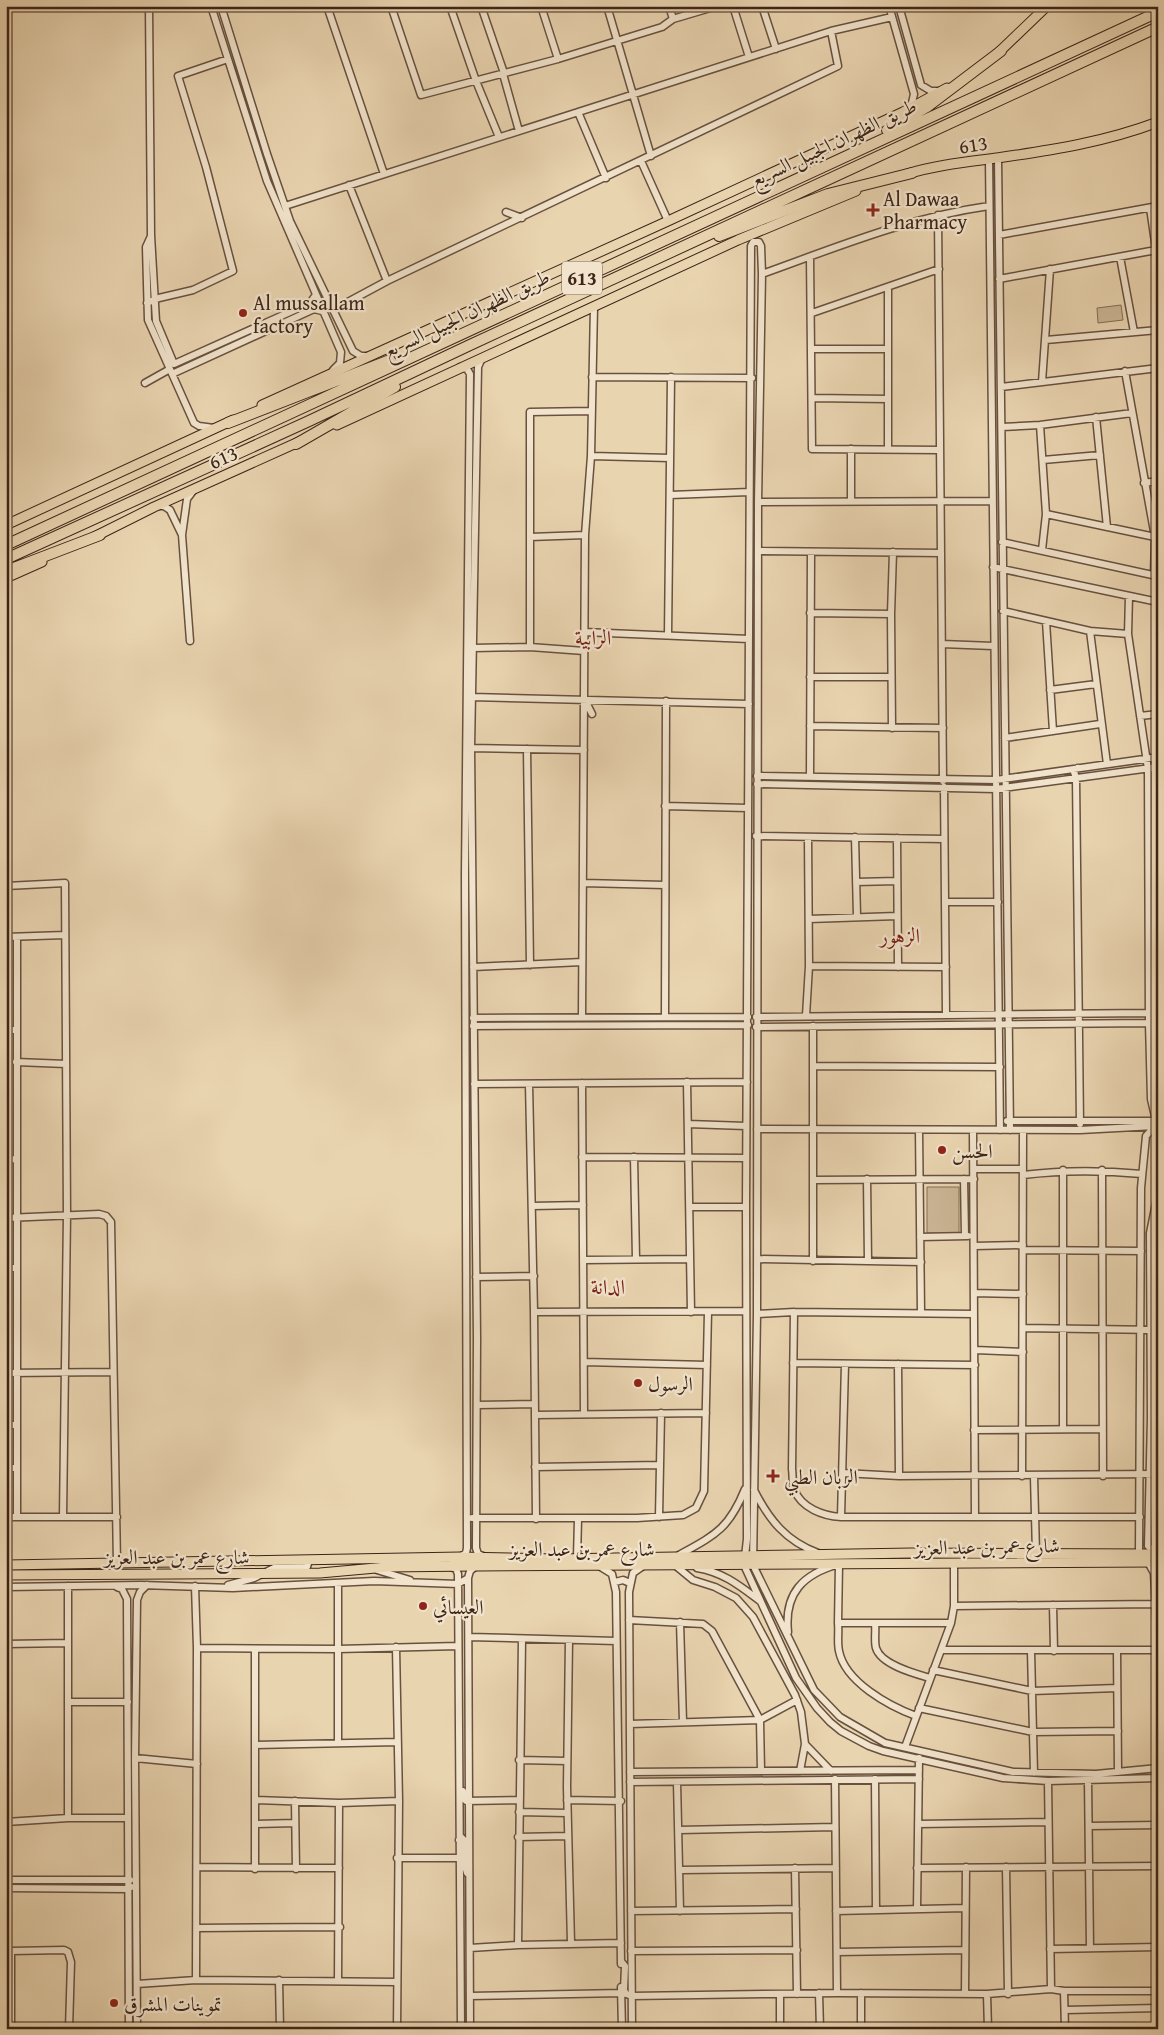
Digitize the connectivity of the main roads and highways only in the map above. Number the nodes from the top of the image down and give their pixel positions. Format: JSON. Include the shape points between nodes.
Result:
{"nodes":[{"id":1,"x":1047,"y":6,"type":"edge"},
{"id":2,"x":1158,"y":12,"type":"edge"},
{"id":3,"x":1158,"y":27,"type":"edge"},
{"id":4,"x":1001,"y":51,"type":"junction"},
{"id":5,"x":1158,"y":122,"type":"edge"},
{"id":6,"x":828,"y":163,"type":"junction"},
{"id":7,"x":912,"y":173,"type":"junction"},
{"id":8,"x":648,"y":262,"type":"junction"},
{"id":9,"x":502,"y":314,"type":"junction"},
{"id":10,"x":470,"y":345,"type":"junction"},
{"id":11,"x":228,"y":423,"type":"junction"},
{"id":12,"x":296,"y":444,"type":"junction"},
{"id":13,"x":6,"y":525,"type":"edge"},
{"id":14,"x":100,"y":535,"type":"junction"},
{"id":15,"x":6,"y":544,"type":"edge"},
{"id":16,"x":6,"y":559,"type":"edge"},
{"id":17,"x":6,"y":571,"type":"edge"},
{"id":18,"x":6,"y":578,"type":"edge"},
{"id":19,"x":1157,"y":1556,"type":"edge"},
{"id":20,"x":749,"y":1560,"type":"junction"},
{"id":21,"x":6,"y":1565,"type":"edge"},
{"id":22,"x":6,"y":1575,"type":"edge"}],
"edges":[{"from":1,"to":4,"type":"main road"},
{"from":2,"to":6,"type":"highway","name":"طريق الظهران الجبيل السريع","number":"613"},
{"from":3,"to":8,"type":"highway","name":"طريق الظهران الجبيل السريع","number":"613"},
{"from":4,"to":6,"type":"highway","via":[[927,107]]},
{"from":4,"to":11,"type":"main road","via":[[947,88],[903,112],[374,356],[326,375]]},
{"from":5,"to":7,"type":"main road","name":"613","via":[[1122,136],[1087,144]]},
{"from":6,"to":9,"type":"highway","name":"طريق الظهران الجبيل السريع","number":"613"},
{"from":7,"to":8,"type":"highway","via":[[828,194]]},
{"from":7,"to":12,"type":"main road","name":"613","via":[[785,219]]},
{"from":8,"to":10,"type":"highway","name":"طريق الظهران الجبيل السريع","number":"613"},
{"from":9,"to":11,"type":"highway"},
{"from":9,"to":15,"type":"highway","name":"طريق الظهران الجبيل السريع","number":"613"},
{"from":10,"to":12,"type":"highway"},
{"from":10,"to":16,"type":"highway","name":"طريق الظهران الجبيل السريع","number":"613"},
{"from":11,"to":13,"type":"main road"},
{"from":12,"to":14,"type":"main road","name":"613","via":[[154,507]]},
{"from":14,"to":17,"type":"highway"},
{"from":14,"to":18,"type":"main road","name":"613"},
{"from":19,"to":20,"type":"main road","name":"شارع عمر بن عبد العزيز","via":[[821,1554]]},
{"from":19,"to":20,"type":"main road","name":"شارع عمر بن عبد العزيز","via":[[1148,1562],[954,1564]]},
{"from":20,"to":21,"type":"main road","name":"شارع عمر بن عبد العزيز","via":[[679,1555]]},
{"from":20,"to":22,"type":"main road","name":"شارع عمر بن عبد العزيز","via":[[686,1566],[450,1566],[320,1573]]}]}
